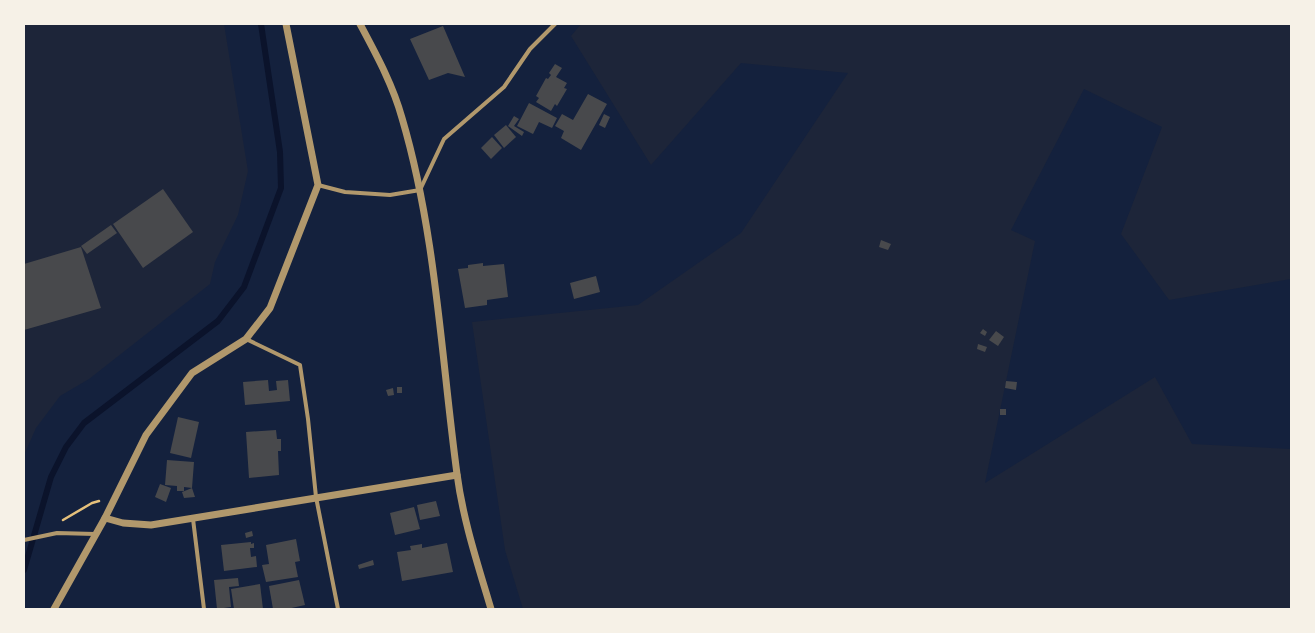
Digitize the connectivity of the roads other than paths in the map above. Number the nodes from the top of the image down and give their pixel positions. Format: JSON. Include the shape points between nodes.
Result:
{"nodes":[{"id":1,"x":286,"y":24,"type":"edge"},
{"id":2,"x":360,"y":24,"type":"edge"},
{"id":3,"x":555,"y":24,"type":"edge"},
{"id":4,"x":318,"y":185,"type":"junction"},
{"id":5,"x":420,"y":190,"type":"junction"},
{"id":6,"x":246,"y":339,"type":"junction"},
{"id":7,"x":457,"y":476,"type":"junction"},
{"id":8,"x":316,"y":498,"type":"junction"},
{"id":9,"x":105,"y":518,"type":"junction"},
{"id":10,"x":193,"y":519,"type":"junction"},
{"id":11,"x":95,"y":534,"type":"junction"},
{"id":12,"x":24,"y":540,"type":"edge"},
{"id":13,"x":54,"y":609,"type":"edge"},
{"id":14,"x":204,"y":609,"type":"edge"},
{"id":15,"x":338,"y":609,"type":"edge"},
{"id":16,"x":491,"y":609,"type":"edge"}],
"edges":[{"from":1,"to":4,"type":"street"},
{"from":2,"to":5,"type":"street","via":[[379,59],[402,117]]},
{"from":3,"to":5,"type":"street","via":[[530,49],[504,87],[444,139]]},
{"from":4,"to":5,"type":"street","via":[[345,192],[390,195]]},
{"from":4,"to":6,"type":"street","via":[[270,308]]},
{"from":5,"to":7,"type":"street","via":[[446,371]]},
{"from":6,"to":8,"type":"street","via":[[300,366]]},
{"from":6,"to":9,"type":"street","via":[[192,373],[146,435]]},
{"from":7,"to":8,"type":"street"},
{"from":7,"to":16,"type":"street","via":[[470,537]]},
{"from":8,"to":10,"type":"street"},
{"from":8,"to":15,"type":"street"},
{"from":9,"to":10,"type":"street","via":[[123,523],[152,525]]},
{"from":9,"to":11,"type":"street"},
{"from":10,"to":14,"type":"street"},
{"from":11,"to":12,"type":"street","via":[[57,533]]},
{"from":11,"to":13,"type":"street"}]}
